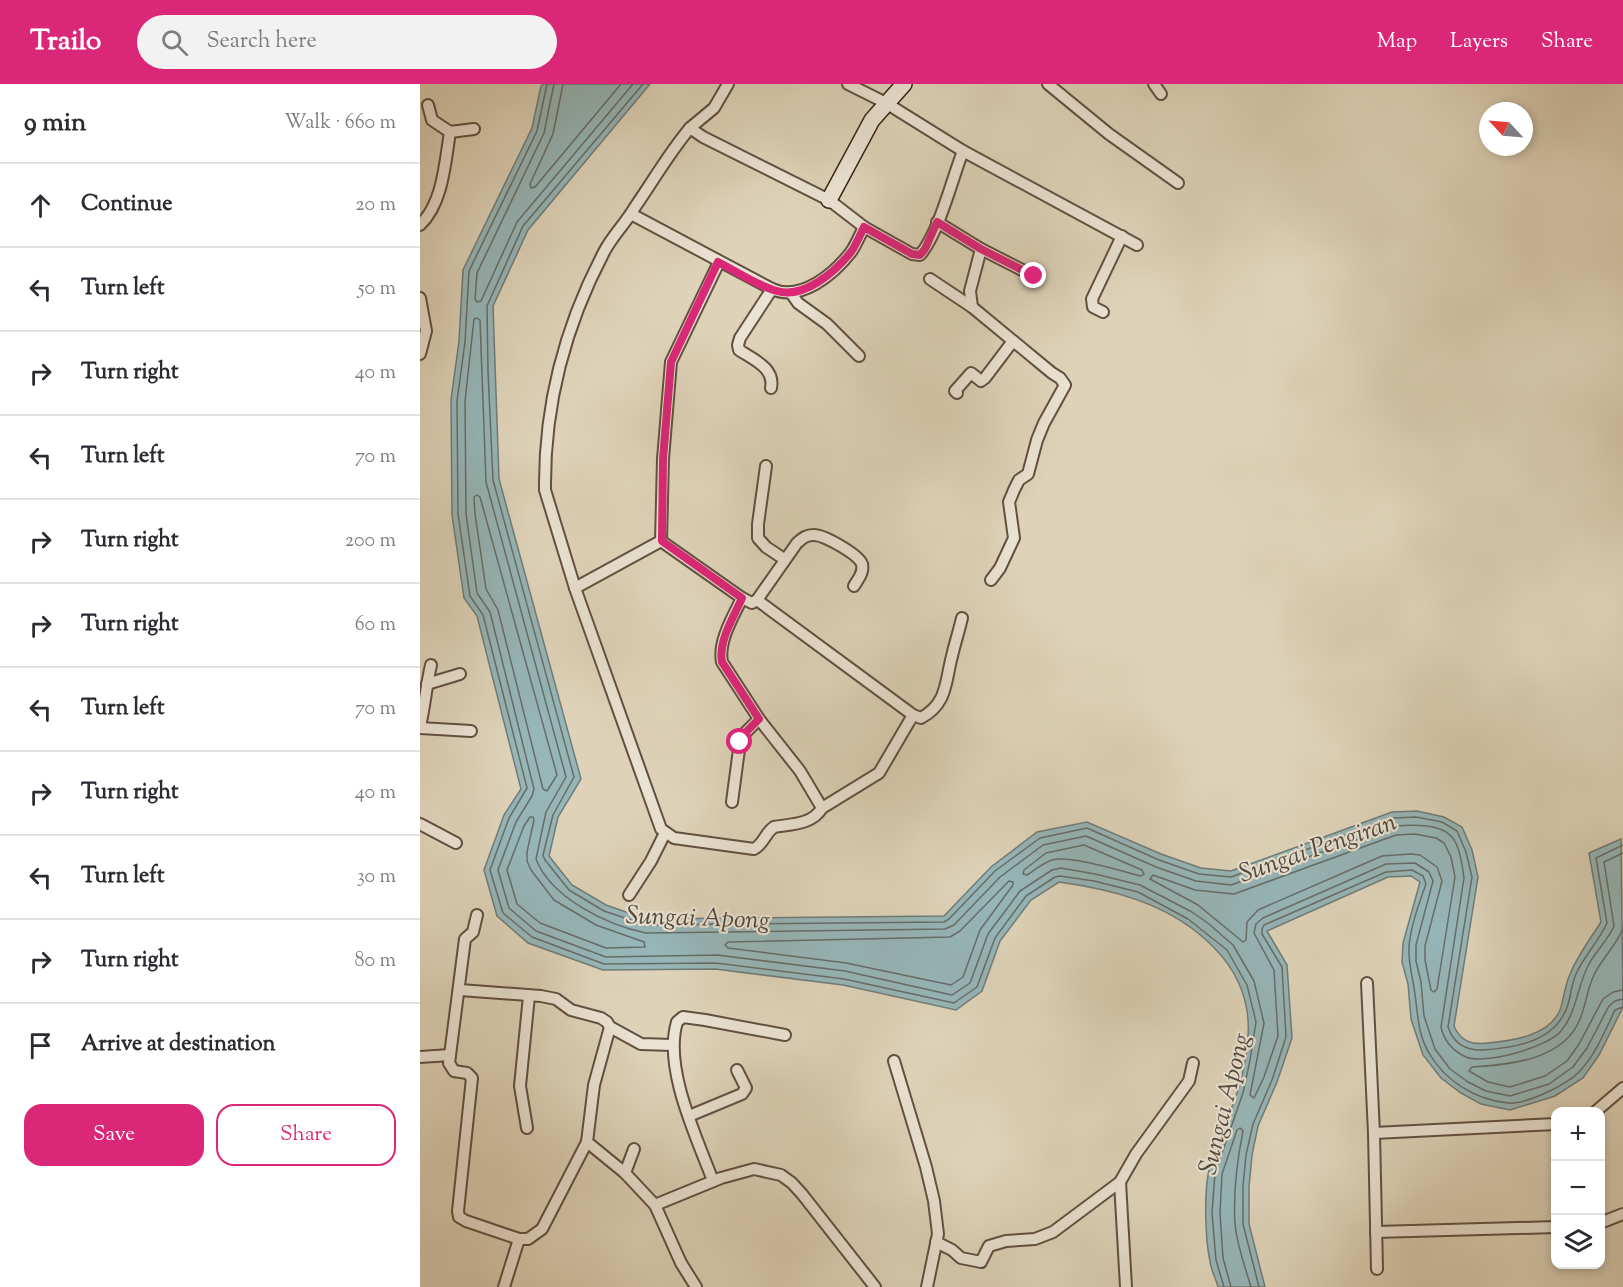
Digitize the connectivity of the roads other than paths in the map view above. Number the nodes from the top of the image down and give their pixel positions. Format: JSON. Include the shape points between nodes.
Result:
{"nodes":[{"id":1,"x":728,"y":84,"type":"edge"},
{"id":2,"x":848,"y":84,"type":"edge"},
{"id":3,"x":904,"y":84,"type":"edge"},
{"id":4,"x":1048,"y":84,"type":"edge"},
{"id":5,"x":1154,"y":84,"type":"edge"},
{"id":6,"x":1161,"y":94,"type":"dead end"},
{"id":7,"x":886,"y":103,"type":"junction"},
{"id":8,"x":428,"y":105,"type":"dead end"},
{"id":9,"x":690,"y":128,"type":"junction"},
{"id":10,"x":474,"y":129,"type":"dead end"},
{"id":11,"x":450,"y":132,"type":"junction"},
{"id":12,"x":963,"y":151,"type":"junction"},
{"id":13,"x":1178,"y":183,"type":"dead end"},
{"id":14,"x":829,"y":200,"type":"junction"},
{"id":15,"x":631,"y":214,"type":"junction"},
{"id":16,"x":937,"y":222,"type":"junction"},
{"id":17,"x":420,"y":225,"type":"edge"},
{"id":18,"x":864,"y":227,"type":"junction"},
{"id":19,"x":1122,"y":236,"type":"junction"},
{"id":20,"x":1137,"y":245,"type":"dead end"},
{"id":21,"x":981,"y":249,"type":"junction"},
{"id":22,"x":718,"y":262,"type":"junction"},
{"id":23,"x":1034,"y":276,"type":"dead end"},
{"id":24,"x":930,"y":279,"type":"dead end"},
{"id":25,"x":772,"y":289,"type":"junction"},
{"id":26,"x":791,"y":293,"type":"junction"},
{"id":27,"x":420,"y":298,"type":"edge"},
{"id":28,"x":972,"y":307,"type":"junction"},
{"id":29,"x":1103,"y":312,"type":"dead end"},
{"id":30,"x":1013,"y":341,"type":"junction"},
{"id":31,"x":420,"y":354,"type":"edge"},
{"id":32,"x":859,"y":356,"type":"dead end"},
{"id":33,"x":771,"y":388,"type":"dead end"},
{"id":34,"x":957,"y":393,"type":"dead end"},
{"id":35,"x":766,"y":466,"type":"dead end"},
{"id":36,"x":662,"y":541,"type":"junction"},
{"id":37,"x":784,"y":559,"type":"junction"},
{"id":38,"x":991,"y":580,"type":"dead end"},
{"id":39,"x":854,"y":586,"type":"dead end"},
{"id":40,"x":575,"y":588,"type":"junction"},
{"id":41,"x":742,"y":598,"type":"junction"},
{"id":42,"x":757,"y":600,"type":"junction"},
{"id":43,"x":962,"y":618,"type":"dead end"},
{"id":44,"x":431,"y":665,"type":"dead end"},
{"id":45,"x":460,"y":674,"type":"dead end"},
{"id":46,"x":427,"y":684,"type":"junction"},
{"id":47,"x":422,"y":711,"type":"edge"},
{"id":48,"x":913,"y":715,"type":"junction"},
{"id":49,"x":759,"y":719,"type":"junction"},
{"id":50,"x":420,"y":727,"type":"edge"},
{"id":51,"x":471,"y":731,"type":"dead end"},
{"id":52,"x":732,"y":802,"type":"dead end"},
{"id":53,"x":822,"y":808,"type":"junction"},
{"id":54,"x":420,"y":824,"type":"edge"},
{"id":55,"x":665,"y":833,"type":"junction"},
{"id":56,"x":456,"y":843,"type":"dead end"},
{"id":57,"x":629,"y":895,"type":"dead end"},
{"id":58,"x":477,"y":915,"type":"dead end"},
{"id":59,"x":1367,"y":983,"type":"dead end"},
{"id":60,"x":460,"y":990,"type":"junction"},
{"id":61,"x":529,"y":996,"type":"junction"},
{"id":62,"x":610,"y":1027,"type":"junction"},
{"id":63,"x":785,"y":1035,"type":"dead end"},
{"id":64,"x":672,"y":1045,"type":"junction"},
{"id":65,"x":450,"y":1055,"type":"junction"},
{"id":66,"x":420,"y":1057,"type":"edge"},
{"id":67,"x":894,"y":1061,"type":"dead end"},
{"id":68,"x":1193,"y":1063,"type":"dead end"},
{"id":69,"x":737,"y":1070,"type":"dead end"},
{"id":70,"x":1623,"y":1088,"type":"edge"},
{"id":71,"x":1601,"y":1107,"type":"edge"},
{"id":72,"x":689,"y":1116,"type":"junction"},
{"id":73,"x":1551,"y":1124,"type":"edge"},
{"id":74,"x":526,"y":1128,"type":"dead end"},
{"id":75,"x":1374,"y":1133,"type":"junction"},
{"id":76,"x":587,"y":1142,"type":"junction"},
{"id":77,"x":634,"y":1149,"type":"dead end"},
{"id":78,"x":625,"y":1173,"type":"junction"},
{"id":79,"x":713,"y":1181,"type":"junction"},
{"id":80,"x":1120,"y":1182,"type":"junction"},
{"id":81,"x":655,"y":1205,"type":"junction"},
{"id":82,"x":1623,"y":1214,"type":"edge"},
{"id":83,"x":1605,"y":1221,"type":"edge"},
{"id":84,"x":1551,"y":1227,"type":"edge"},
{"id":85,"x":1376,"y":1232,"type":"junction"},
{"id":86,"x":519,"y":1239,"type":"junction"},
{"id":87,"x":936,"y":1242,"type":"junction"},
{"id":88,"x":1377,"y":1269,"type":"dead end"},
{"id":89,"x":504,"y":1287,"type":"edge"},
{"id":90,"x":696,"y":1287,"type":"edge"},
{"id":91,"x":875,"y":1287,"type":"edge"},
{"id":92,"x":927,"y":1287,"type":"edge"},
{"id":93,"x":1126,"y":1287,"type":"edge"}],
"edges":[{"from":1,"to":9,"type":"street","via":[[714,108]]},
{"from":2,"to":7,"type":"street"},
{"from":3,"to":7,"type":"street"},
{"from":4,"to":13,"type":"street"},
{"from":5,"to":6,"type":"street"},
{"from":7,"to":12,"type":"street"},
{"from":7,"to":14,"type":"street","via":[[872,120]]},
{"from":8,"to":11,"type":"street","via":[[432,120]]},
{"from":9,"to":14,"type":"street"},
{"from":9,"to":15,"type":"street"},
{"from":10,"to":11,"type":"street"},
{"from":11,"to":17,"type":"street","via":[[443,177],[430,216]]},
{"from":12,"to":16,"type":"street"},
{"from":12,"to":19,"type":"street"},
{"from":14,"to":18,"type":"street"},
{"from":15,"to":22,"type":"street"},
{"from":15,"to":40,"type":"street","via":[[605,250],[577,307],[559,366],[550,422],[545,490]]},
{"from":16,"to":18,"type":"street","via":[[920,255]]},
{"from":16,"to":21,"type":"street"},
{"from":18,"to":26,"type":"street","via":[[835,270]]},
{"from":19,"to":20,"type":"street"},
{"from":19,"to":29,"type":"street","via":[[1092,298],[1093,307]]},
{"from":21,"to":23,"type":"street"},
{"from":21,"to":28,"type":"street","via":[[970,291]]},
{"from":22,"to":25,"type":"street"},
{"from":22,"to":36,"type":"street","via":[[671,362],[663,459]]},
{"from":24,"to":28,"type":"street"},
{"from":25,"to":26,"type":"street"},
{"from":25,"to":33,"type":"street","via":[[738,345],[739,350],[770,372]]},
{"from":26,"to":32,"type":"street"},
{"from":27,"to":31,"type":"street","via":[[426,330]]},
{"from":28,"to":30,"type":"street"},
{"from":30,"to":34,"type":"street","via":[[985,378],[981,381],[971,373],[957,387]]},
{"from":30,"to":38,"type":"street","via":[[1065,385],[1044,423],[1028,474],[1019,480],[1011,496],[1014,538]]},
{"from":35,"to":37,"type":"street","via":[[758,538]]},
{"from":36,"to":40,"type":"street"},
{"from":36,"to":41,"type":"street"},
{"from":37,"to":39,"type":"street","via":[[806,536],[817,535],[857,557],[862,566]]},
{"from":37,"to":42,"type":"street"},
{"from":40,"to":55,"type":"street"},
{"from":41,"to":42,"type":"street","via":[[753,603]]},
{"from":41,"to":49,"type":"street","via":[[720,654]]},
{"from":42,"to":48,"type":"street"},
{"from":43,"to":48,"type":"street","via":[[946,690],[930,713],[921,718]]},
{"from":44,"to":46,"type":"street"},
{"from":45,"to":46,"type":"street"},
{"from":46,"to":47,"type":"street"},
{"from":47,"to":50,"type":"street"},
{"from":48,"to":53,"type":"street","via":[[879,773]]},
{"from":49,"to":52,"type":"street","via":[[740,742]]},
{"from":49,"to":53,"type":"street","via":[[800,771]]},
{"from":50,"to":51,"type":"street"},
{"from":53,"to":55,"type":"street","via":[[807,821],[770,829],[754,849],[674,838]]},
{"from":54,"to":56,"type":"street"},
{"from":55,"to":57,"type":"street"},
{"from":58,"to":60,"type":"street","via":[[473,932],[465,939]]},
{"from":59,"to":75,"type":"street"},
{"from":60,"to":61,"type":"street"},
{"from":60,"to":65,"type":"street"},
{"from":61,"to":62,"type":"street","via":[[556,999],[571,1010],[601,1018]]},
{"from":61,"to":74,"type":"street","via":[[520,1086]]},
{"from":62,"to":64,"type":"street","via":[[641,1044]]},
{"from":62,"to":76,"type":"street","via":[[594,1085]]},
{"from":63,"to":64,"type":"street","via":[[683,1017],[676,1022]]},
{"from":64,"to":72,"type":"street"},
{"from":65,"to":66,"type":"street"},
{"from":65,"to":86,"type":"street","via":[[452,1070],[472,1078],[459,1217]]},
{"from":67,"to":87,"type":"street","via":[[931,1189]]},
{"from":68,"to":80,"type":"street","via":[[1189,1080]]},
{"from":69,"to":72,"type":"street","via":[[746,1088],[742,1094]]},
{"from":70,"to":71,"type":"street"},
{"from":72,"to":79,"type":"street"},
{"from":73,"to":75,"type":"street"},
{"from":75,"to":85,"type":"street"},
{"from":76,"to":78,"type":"street"},
{"from":76,"to":86,"type":"street","via":[[542,1229],[528,1239]]},
{"from":77,"to":78,"type":"street"},
{"from":78,"to":81,"type":"street"},
{"from":79,"to":81,"type":"street"},
{"from":79,"to":91,"type":"street","via":[[754,1169],[781,1175],[802,1194]]},
{"from":80,"to":87,"type":"street","via":[[1053,1232],[989,1246],[981,1262],[961,1258]]},
{"from":80,"to":93,"type":"street"},
{"from":81,"to":90,"type":"street"},
{"from":82,"to":83,"type":"street"},
{"from":84,"to":85,"type":"street"},
{"from":85,"to":88,"type":"street"},
{"from":86,"to":89,"type":"street"},
{"from":87,"to":92,"type":"street"}]}
